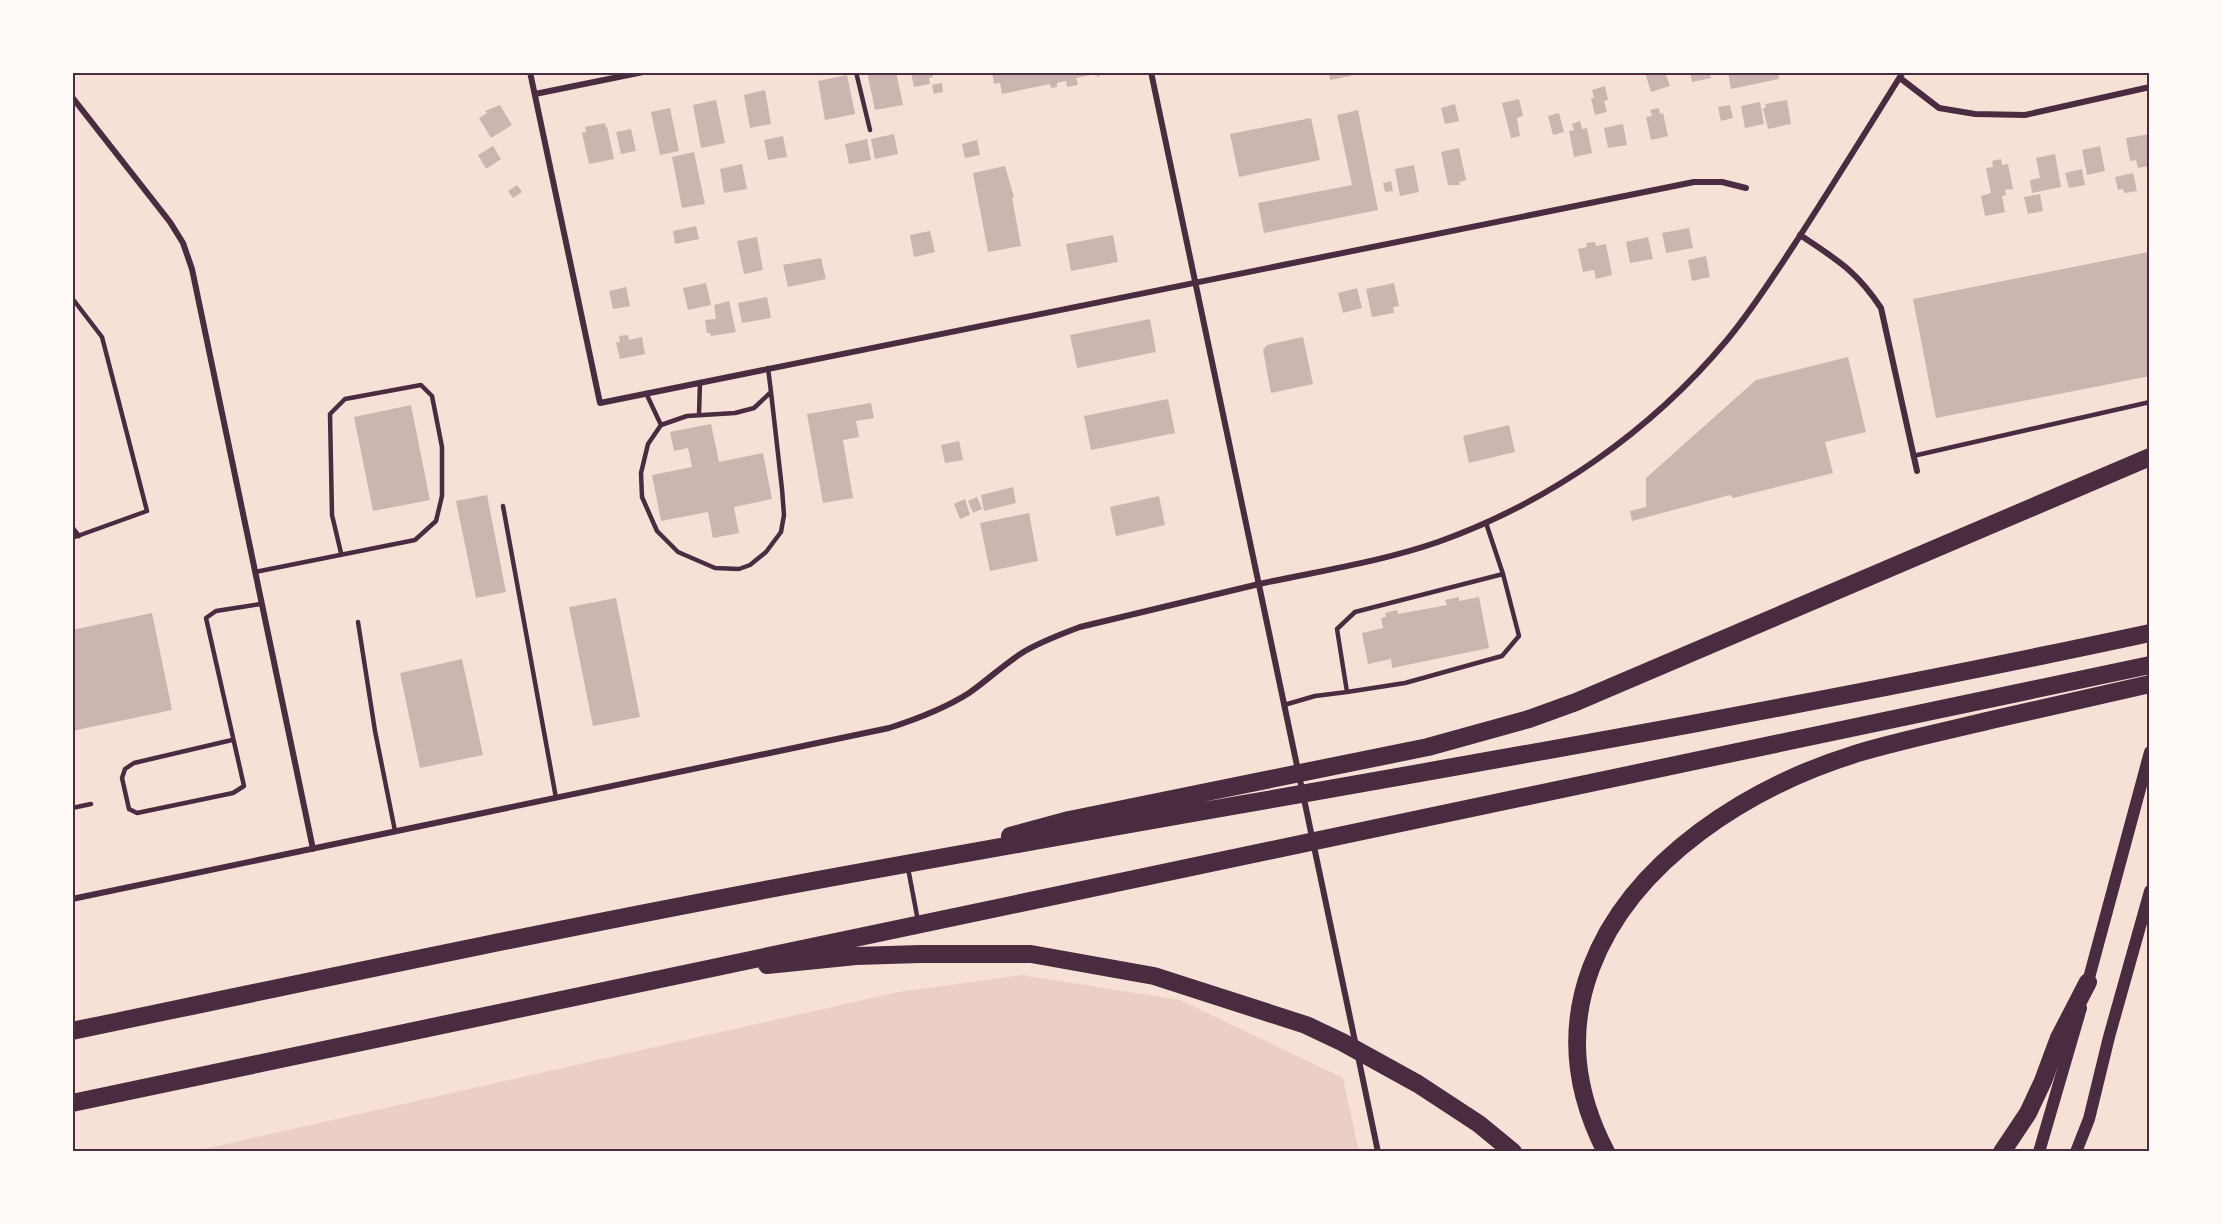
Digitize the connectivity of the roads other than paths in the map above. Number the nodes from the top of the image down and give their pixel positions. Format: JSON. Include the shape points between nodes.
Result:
{"nodes":[{"id":1,"x":530,"y":72,"type":"edge"},
{"id":2,"x":644,"y":72,"type":"edge"},
{"id":3,"x":856,"y":72,"type":"edge"},
{"id":4,"x":1151,"y":72,"type":"edge"},
{"id":5,"x":1901,"y":75,"type":"edge"},
{"id":6,"x":2150,"y":87,"type":"edge"},
{"id":7,"x":535,"y":94,"type":"junction"},
{"id":8,"x":72,"y":97,"type":"edge"},
{"id":9,"x":870,"y":130,"type":"dead end"},
{"id":10,"x":1746,"y":188,"type":"dead end"},
{"id":11,"x":1800,"y":235,"type":"junction"},
{"id":12,"x":1195,"y":281,"type":"junction"},
{"id":13,"x":72,"y":298,"type":"edge"},
{"id":14,"x":768,"y":368,"type":"junction"},
{"id":15,"x":700,"y":382,"type":"junction"},
{"id":16,"x":771,"y":392,"type":"junction"},
{"id":17,"x":646,"y":393,"type":"junction"},
{"id":18,"x":2150,"y":402,"type":"edge"},
{"id":19,"x":699,"y":415,"type":"junction"},
{"id":20,"x":661,"y":425,"type":"junction"},
{"id":21,"x":1913,"y":456,"type":"junction"},
{"id":22,"x":2150,"y":457,"type":"edge"},
{"id":23,"x":1917,"y":471,"type":"dead end"},
{"id":24,"x":503,"y":506,"type":"dead end"},
{"id":25,"x":1486,"y":523,"type":"junction"},
{"id":26,"x":72,"y":527,"type":"edge"},
{"id":27,"x":79,"y":536,"type":"junction"},
{"id":28,"x":72,"y":538,"type":"edge"},
{"id":29,"x":341,"y":553,"type":"junction"},
{"id":30,"x":255,"y":572,"type":"junction"},
{"id":31,"x":1503,"y":574,"type":"junction"},
{"id":32,"x":1259,"y":585,"type":"junction"},
{"id":33,"x":261,"y":604,"type":"junction"},
{"id":34,"x":358,"y":622,"type":"dead end"},
{"id":35,"x":2144,"y":634,"type":"edge"},
{"id":36,"x":2150,"y":665,"type":"edge"},
{"id":37,"x":2150,"y":684,"type":"edge"},
{"id":38,"x":1347,"y":692,"type":"junction"},
{"id":39,"x":1284,"y":705,"type":"junction"},
{"id":40,"x":232,"y":740,"type":"junction"},
{"id":41,"x":2150,"y":752,"type":"edge"},
{"id":42,"x":556,"y":798,"type":"junction"},
{"id":43,"x":91,"y":804,"type":"dead end"},
{"id":44,"x":72,"y":808,"type":"edge"},
{"id":45,"x":395,"y":831,"type":"junction"},
{"id":46,"x":313,"y":849,"type":"junction"},
{"id":47,"x":907,"y":865,"type":"junction"},
{"id":48,"x":2150,"y":891,"type":"edge"},
{"id":49,"x":72,"y":899,"type":"edge"},
{"id":50,"x":918,"y":924,"type":"junction"},
{"id":51,"x":708,"y":969,"type":"junction"},
{"id":52,"x":2088,"y":982,"type":"junction"},
{"id":53,"x":72,"y":1031,"type":"edge"},
{"id":54,"x":72,"y":1103,"type":"edge"},
{"id":55,"x":1378,"y":1152,"type":"edge"},
{"id":56,"x":1513,"y":1152,"type":"edge"},
{"id":57,"x":1606,"y":1152,"type":"edge"},
{"id":58,"x":2002,"y":1152,"type":"edge"},
{"id":59,"x":2039,"y":1152,"type":"edge"},
{"id":60,"x":2076,"y":1152,"type":"edge"}],
"edges":[{"from":1,"to":7,"type":"street"},
{"from":2,"to":7,"type":"street"},
{"from":3,"to":9,"type":"lane"},
{"from":4,"to":12,"type":"street"},
{"from":5,"to":6,"type":"street","via":[[1939,108],[1975,114],[2025,115]]},
{"from":5,"to":11,"type":"street"},
{"from":7,"to":17,"type":"street","via":[[600,403]]},
{"from":8,"to":30,"type":"street","via":[[183,243],[192,269]]},
{"from":10,"to":12,"type":"street","via":[[1722,182],[1694,182]]},
{"from":11,"to":21,"type":"street","via":[[1847,266],[1867,285],[1881,308]]},
{"from":11,"to":25,"type":"street","via":[[1728,339],[1656,413],[1573,476]]},
{"from":12,"to":14,"type":"street"},
{"from":12,"to":32,"type":"street"},
{"from":13,"to":27,"type":"lane","via":[[102,337],[147,511]]},
{"from":14,"to":15,"type":"street"},
{"from":14,"to":16,"type":"lane"},
{"from":15,"to":17,"type":"street"},
{"from":15,"to":19,"type":"lane"},
{"from":16,"to":19,"type":"lane","via":[[753,408]]},
{"from":16,"to":20,"type":"lane","via":[[784,515],[781,532],[774,544],[750,565],[739,569],[715,568],[690,558],[657,531],[642,496],[641,473],[648,444]]},
{"from":17,"to":20,"type":"lane"},
{"from":18,"to":21,"type":"lane"},
{"from":19,"to":20,"type":"lane"},
{"from":21,"to":23,"type":"street"},
{"from":22,"to":47,"type":"highway","via":[[1529,719],[1369,760],[1069,820]]},
{"from":24,"to":42,"type":"lane"},
{"from":25,"to":31,"type":"lane"},
{"from":25,"to":32,"type":"street","via":[[1383,559]]},
{"from":26,"to":27,"type":"lane"},
{"from":27,"to":28,"type":"lane"},
{"from":29,"to":29,"type":"lane","via":[[415,540],[436,521],[442,495],[442,447],[432,396],[421,385],[345,399],[330,414],[332,516]]},
{"from":29,"to":30,"type":"lane"},
{"from":30,"to":33,"type":"street"},
{"from":31,"to":38,"type":"lane","via":[[1355,612],[1337,628]]},
{"from":31,"to":38,"type":"lane","via":[[1519,636],[1502,656],[1405,683]]},
{"from":32,"to":39,"type":"street"},
{"from":32,"to":42,"type":"street","via":[[1054,636],[1024,651],[969,693],[915,720],[889,728]]},
{"from":33,"to":40,"type":"lane","via":[[216,611],[206,618]]},
{"from":33,"to":46,"type":"street"},
{"from":34,"to":45,"type":"lane"},
{"from":35,"to":47,"type":"highway","via":[[1813,702]]},
{"from":36,"to":50,"type":"highway"},
{"from":37,"to":57,"type":"highway","via":[[1849,756],[1789,781],[1724,815],[1683,845],[1615,917],[1600,944],[1581,1001],[1576,1036],[1578,1075]]},
{"from":38,"to":39,"type":"lane"},
{"from":39,"to":55,"type":"street"},
{"from":40,"to":40,"type":"lane","via":[[244,786],[232,793],[137,813],[129,809],[122,778],[125,769],[134,763]]},
{"from":41,"to":52,"type":"main road"},
{"from":42,"to":45,"type":"street"},
{"from":43,"to":44,"type":"lane"},
{"from":45,"to":46,"type":"street"},
{"from":46,"to":49,"type":"street"},
{"from":47,"to":50,"type":"lane"},
{"from":47,"to":53,"type":"highway","via":[[449,952]]},
{"from":48,"to":60,"type":"main road","via":[[2089,1119]]},
{"from":50,"to":51,"type":"highway"},
{"from":51,"to":54,"type":"highway"},
{"from":51,"to":56,"type":"highway","via":[[856,956],[1031,954],[1154,976],[1306,1025],[1419,1084]]},
{"from":52,"to":58,"type":"highway","via":[[2028,1113]]},
{"from":52,"to":59,"type":"main road"}]}
